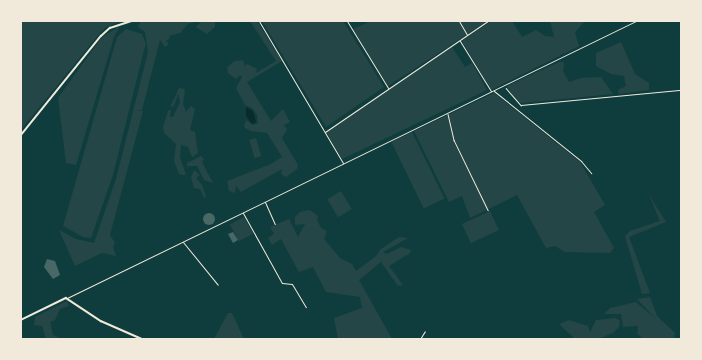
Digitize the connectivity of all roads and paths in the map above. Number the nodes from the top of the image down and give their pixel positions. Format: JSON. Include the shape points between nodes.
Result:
{"nodes":[{"id":1,"x":132,"y":21,"type":"edge"},
{"id":2,"x":259,"y":21,"type":"edge"},
{"id":3,"x":346,"y":21,"type":"edge"},
{"id":4,"x":459,"y":21,"type":"edge"},
{"id":5,"x":488,"y":21,"type":"edge"},
{"id":6,"x":636,"y":21,"type":"edge"},
{"id":7,"x":467,"y":35,"type":"junction"},
{"id":8,"x":460,"y":40,"type":"junction"},
{"id":9,"x":504,"y":85,"type":"junction"},
{"id":10,"x":388,"y":88,"type":"junction"},
{"id":11,"x":681,"y":90,"type":"edge"},
{"id":12,"x":492,"y":91,"type":"junction"},
{"id":13,"x":447,"y":113,"type":"junction"},
{"id":14,"x":325,"y":132,"type":"junction"},
{"id":15,"x":21,"y":135,"type":"edge"},
{"id":16,"x":343,"y":163,"type":"junction"},
{"id":17,"x":591,"y":174,"type":"dead end"},
{"id":18,"x":265,"y":201,"type":"junction"},
{"id":19,"x":488,"y":210,"type":"dead end"},
{"id":20,"x":243,"y":213,"type":"junction"},
{"id":21,"x":275,"y":224,"type":"dead end"},
{"id":22,"x":183,"y":241,"type":"junction"},
{"id":23,"x":218,"y":285,"type":"dead end"},
{"id":24,"x":66,"y":298,"type":"junction"},
{"id":25,"x":306,"y":307,"type":"dead end"},
{"id":26,"x":21,"y":320,"type":"edge"},
{"id":27,"x":425,"y":331,"type":"dead end"},
{"id":28,"x":142,"y":339,"type":"edge"},
{"id":29,"x":420,"y":339,"type":"edge"}],
"edges":[{"from":1,"to":15,"type":"main road","via":[[110,28],[101,36]]},
{"from":2,"to":14,"type":"street"},
{"from":3,"to":10,"type":"street"},
{"from":4,"to":7,"type":"street"},
{"from":5,"to":7,"type":"street"},
{"from":6,"to":9,"type":"street"},
{"from":7,"to":8,"type":"street"},
{"from":8,"to":10,"type":"street"},
{"from":8,"to":12,"type":"street"},
{"from":9,"to":11,"type":"path","via":[[520,105]]},
{"from":9,"to":12,"type":"street"},
{"from":10,"to":14,"type":"street"},
{"from":12,"to":13,"type":"street"},
{"from":12,"to":17,"type":"street","via":[[581,161]]},
{"from":13,"to":16,"type":"street"},
{"from":13,"to":19,"type":"lane","via":[[454,140]]},
{"from":14,"to":16,"type":"street"},
{"from":16,"to":18,"type":"street"},
{"from":18,"to":20,"type":"street"},
{"from":18,"to":21,"type":"street"},
{"from":20,"to":22,"type":"street"},
{"from":20,"to":25,"type":"street","via":[[282,283],[292,284]]},
{"from":22,"to":23,"type":"street"},
{"from":22,"to":24,"type":"street"},
{"from":24,"to":26,"type":"main road"},
{"from":24,"to":28,"type":"main road","via":[[101,321]]},
{"from":27,"to":29,"type":"street"}]}
